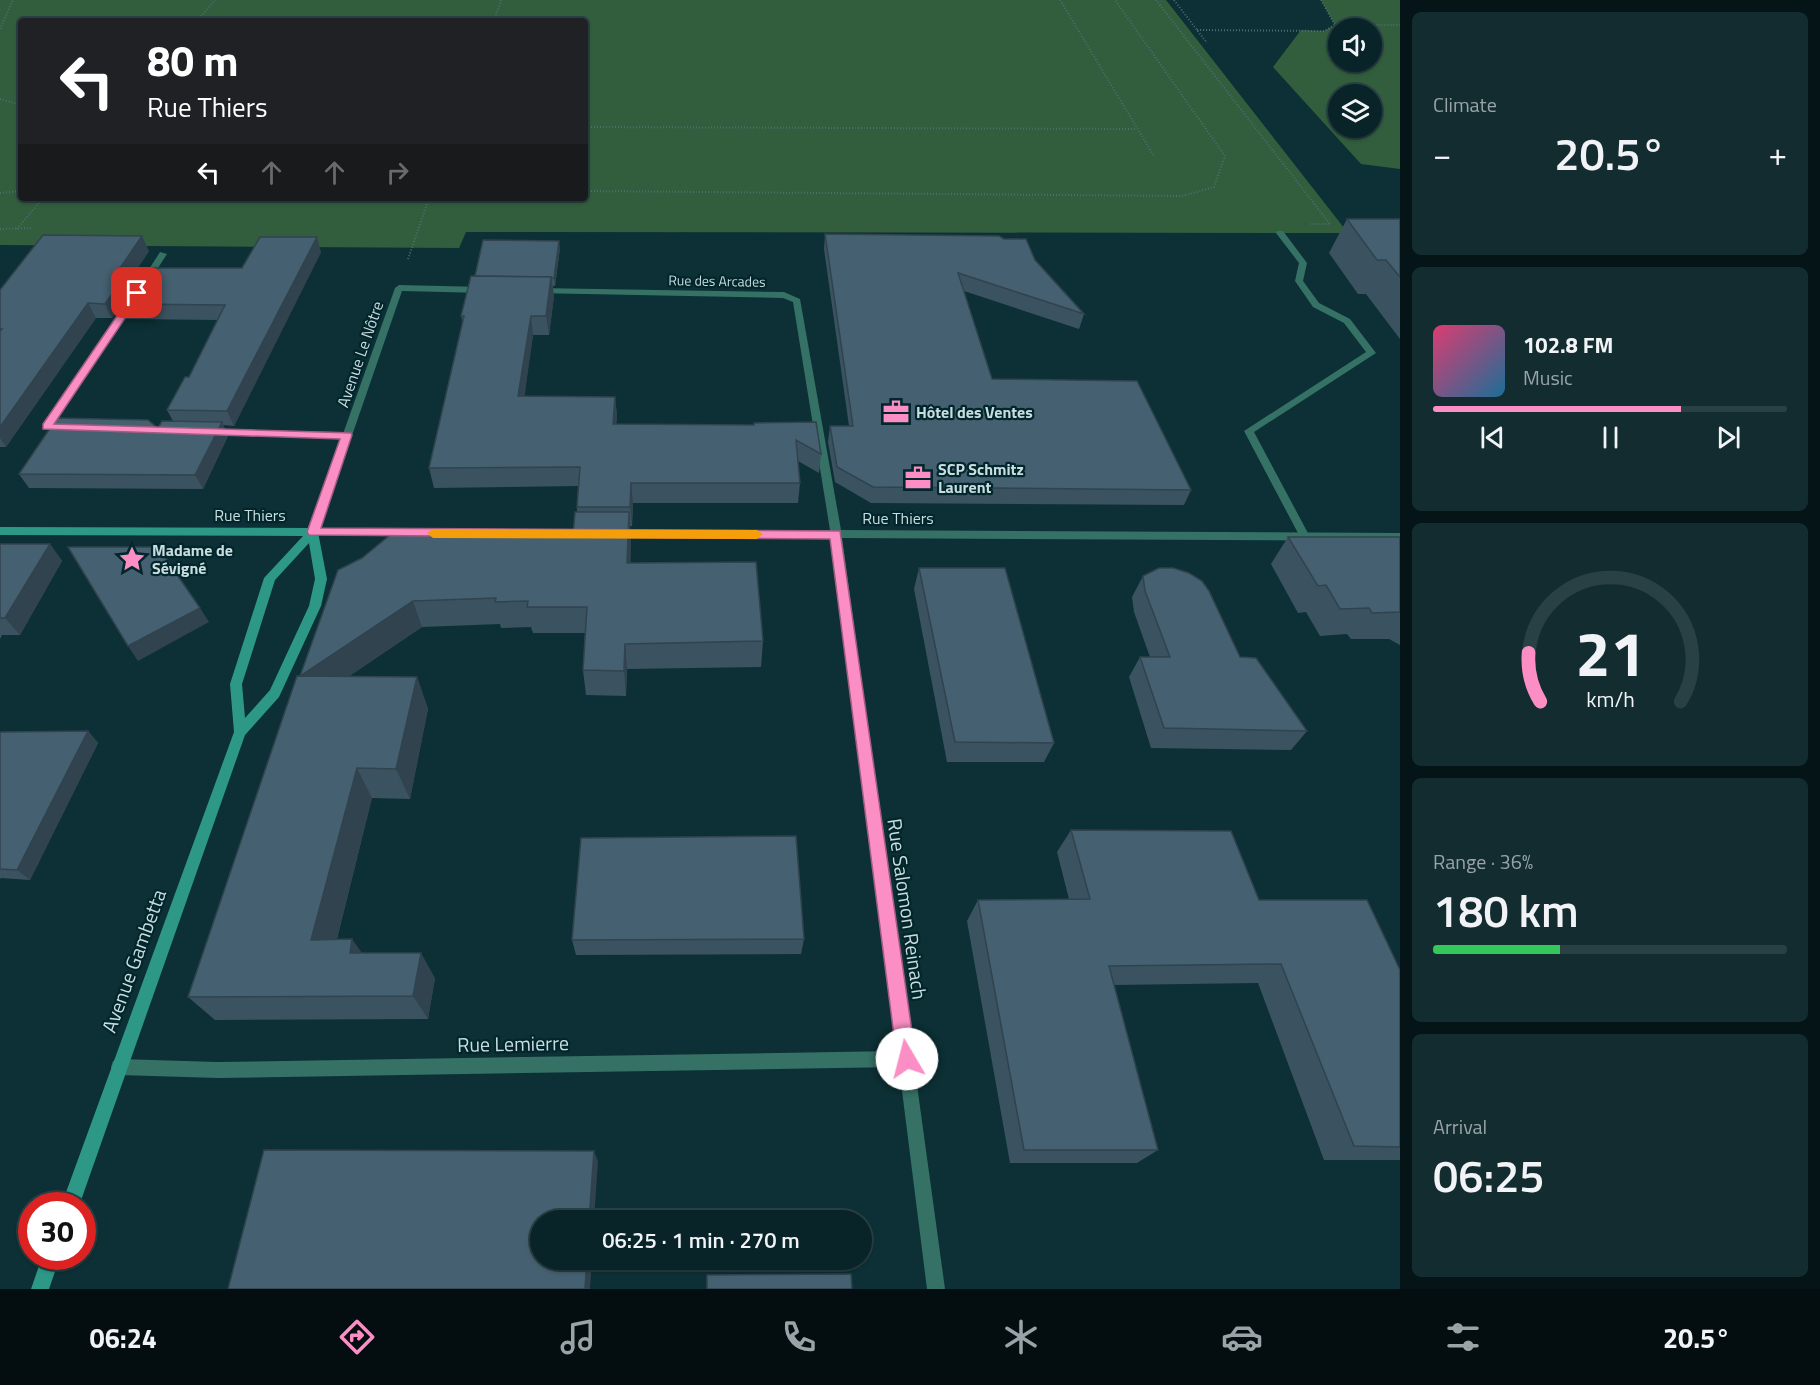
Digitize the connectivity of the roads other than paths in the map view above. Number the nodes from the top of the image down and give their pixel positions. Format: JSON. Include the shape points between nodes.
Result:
{"nodes":[{"id":1,"x":1280,"y":233,"type":"dead end"},
{"id":2,"x":163,"y":254,"type":"dead end"},
{"id":3,"x":492,"y":290,"type":"edge"},
{"id":4,"x":527,"y":291,"type":"edge"},
{"id":5,"x":81,"y":428,"type":"edge"},
{"id":6,"x":197,"y":431,"type":"edge"},
{"id":7,"x":347,"y":435,"type":"junction"},
{"id":8,"x":0,"y":531,"type":"edge"},
{"id":9,"x":313,"y":532,"type":"junction"},
{"id":10,"x":836,"y":535,"type":"junction"},
{"id":11,"x":1304,"y":535,"type":"junction"},
{"id":12,"x":1400,"y":537,"type":"edge"},
{"id":13,"x":240,"y":732,"type":"junction"},
{"id":14,"x":907,"y":1059,"type":"junction"},
{"id":15,"x":119,"y":1067,"type":"junction"},
{"id":16,"x":75,"y":1192,"type":"edge"},
{"id":17,"x":47,"y":1270,"type":"edge"},
{"id":18,"x":40,"y":1289,"type":"edge"},
{"id":19,"x":936,"y":1289,"type":"edge"}],
"edges":[{"from":1,"to":11,"type":"street","via":[[1303,264],[1299,281],[1316,306],[1347,321],[1371,353],[1249,431]]},
{"from":2,"to":5,"type":"street","via":[[46,427]]},
{"from":3,"to":7,"type":"street","name":"Avenue Le Nôtre","via":[[399,288]]},
{"from":4,"to":10,"type":"street","name":"Rue des Arcades","via":[[784,295],[797,301]]},
{"from":6,"to":7,"type":"street"},
{"from":7,"to":9,"type":"street","name":"Avenue Le Nôtre"},
{"from":8,"to":9,"type":"main road","name":"Rue Thiers"},
{"from":9,"to":10,"type":"street","name":"Rue Thiers"},
{"from":9,"to":13,"type":"main road","name":"Avenue Gambetta","via":[[270,578],[236,684]]},
{"from":9,"to":13,"type":"main road","name":"Avenue Gambetta","via":[[321,579],[315,606],[274,693]]},
{"from":10,"to":11,"type":"street","name":"Rue Thiers"},
{"from":10,"to":14,"type":"street","name":"Rue Salomon Reinach"},
{"from":11,"to":12,"type":"street","name":"Rue Thiers"},
{"from":13,"to":15,"type":"main road","name":"Avenue Gambetta"},
{"from":14,"to":15,"type":"street","name":"Rue Lemierre","via":[[218,1070]]},
{"from":14,"to":19,"type":"street","name":"Rue Salomon Reinach"},
{"from":15,"to":16,"type":"main road","name":"Avenue Gambetta"},
{"from":17,"to":18,"type":"main road"}]}
